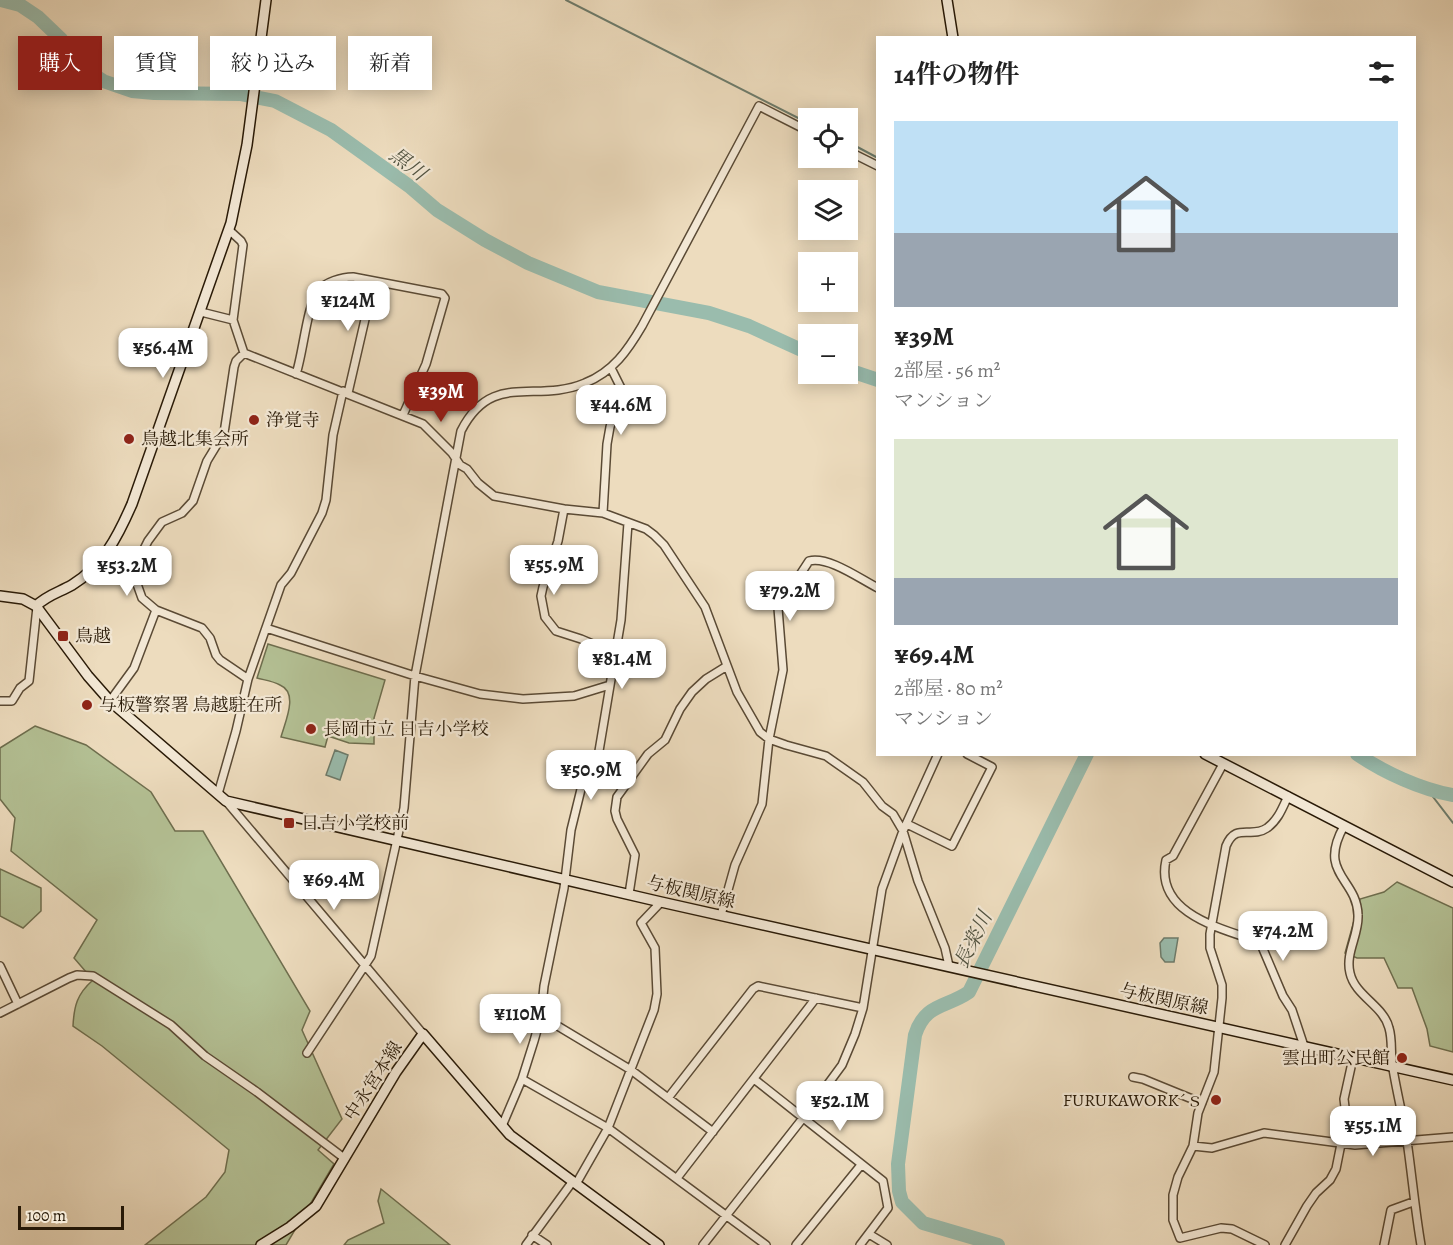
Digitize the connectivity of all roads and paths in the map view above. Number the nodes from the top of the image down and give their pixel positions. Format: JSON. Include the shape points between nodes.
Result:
{"nodes":[{"id":1,"x":266,"y":0,"type":"edge"},
{"id":2,"x":947,"y":0,"type":"edge"},
{"id":3,"x":953,"y":36,"type":"edge"},
{"id":4,"x":798,"y":126,"type":"edge"},
{"id":5,"x":858,"y":156,"type":"edge"},
{"id":6,"x":876,"y":165,"type":"edge"},
{"id":7,"x":229,"y":230,"type":"junction"},
{"id":8,"x":382,"y":284,"type":"junction"},
{"id":9,"x":201,"y":312,"type":"junction"},
{"id":10,"x":233,"y":320,"type":"junction"},
{"id":11,"x":244,"y":353,"type":"junction"},
{"id":12,"x":611,"y":368,"type":"junction"},
{"id":13,"x":296,"y":374,"type":"junction"},
{"id":14,"x":346,"y":392,"type":"junction"},
{"id":15,"x":403,"y":415,"type":"junction"},
{"id":16,"x":457,"y":458,"type":"junction"},
{"id":17,"x":564,"y":510,"type":"junction"},
{"id":18,"x":603,"y":513,"type":"junction"},
{"id":19,"x":628,"y":523,"type":"junction"},
{"id":20,"x":143,"y":551,"type":"junction"},
{"id":21,"x":98,"y":562,"type":"junction"},
{"id":22,"x":876,"y":587,"type":"edge"},
{"id":23,"x":0,"y":596,"type":"edge"},
{"id":24,"x":37,"y":607,"type":"junction"},
{"id":25,"x":156,"y":610,"type":"junction"},
{"id":26,"x":266,"y":628,"type":"junction"},
{"id":27,"x":614,"y":653,"type":"junction"},
{"id":28,"x":727,"y":666,"type":"junction"},
{"id":29,"x":415,"y":676,"type":"junction"},
{"id":30,"x":248,"y":679,"type":"junction"},
{"id":31,"x":610,"y":685,"type":"junction"},
{"id":32,"x":0,"y":701,"type":"edge"},
{"id":33,"x":110,"y":701,"type":"junction"},
{"id":34,"x":769,"y":739,"type":"junction"},
{"id":35,"x":937,"y":756,"type":"edge"},
{"id":36,"x":971,"y":756,"type":"edge"},
{"id":37,"x":1209,"y":756,"type":"edge"},
{"id":38,"x":1223,"y":764,"type":"junction"},
{"id":39,"x":218,"y":794,"type":"junction"},
{"id":40,"x":1288,"y":796,"type":"junction"},
{"id":41,"x":226,"y":801,"type":"junction"},
{"id":42,"x":1344,"y":826,"type":"junction"},
{"id":43,"x":905,"y":828,"type":"junction"},
{"id":44,"x":397,"y":841,"type":"junction"},
{"id":45,"x":565,"y":880,"type":"junction"},
{"id":46,"x":1453,"y":882,"type":"edge"},
{"id":47,"x":629,"y":894,"type":"junction"},
{"id":48,"x":661,"y":903,"type":"junction"},
{"id":49,"x":721,"y":915,"type":"junction"},
{"id":50,"x":1212,"y":924,"type":"junction"},
{"id":51,"x":872,"y":948,"type":"junction"},
{"id":52,"x":0,"y":966,"type":"edge"},
{"id":53,"x":949,"y":966,"type":"junction"},
{"id":54,"x":366,"y":967,"type":"junction"},
{"id":55,"x":816,"y":998,"type":"junction"},
{"id":56,"x":18,"y":1004,"type":"junction"},
{"id":57,"x":863,"y":1008,"type":"junction"},
{"id":58,"x":0,"y":1013,"type":"edge"},
{"id":59,"x":540,"y":1016,"type":"junction"},
{"id":60,"x":1218,"y":1027,"type":"junction"},
{"id":61,"x":423,"y":1034,"type":"junction"},
{"id":62,"x":1304,"y":1046,"type":"junction"},
{"id":63,"x":307,"y":1053,"type":"dead end"},
{"id":64,"x":1353,"y":1058,"type":"junction"},
{"id":65,"x":1392,"y":1066,"type":"junction"},
{"id":66,"x":631,"y":1070,"type":"junction"},
{"id":67,"x":1132,"y":1077,"type":"dead end"},
{"id":68,"x":522,"y":1079,"type":"junction"},
{"id":69,"x":754,"y":1079,"type":"junction"},
{"id":70,"x":1453,"y":1080,"type":"edge"},
{"id":71,"x":668,"y":1098,"type":"junction"},
{"id":72,"x":1202,"y":1102,"type":"junction"},
{"id":73,"x":803,"y":1118,"type":"junction"},
{"id":74,"x":502,"y":1126,"type":"junction"},
{"id":75,"x":608,"y":1128,"type":"junction"},
{"id":76,"x":713,"y":1132,"type":"junction"},
{"id":77,"x":1453,"y":1137,"type":"edge"},
{"id":78,"x":1407,"y":1142,"type":"junction"},
{"id":79,"x":1341,"y":1144,"type":"junction"},
{"id":80,"x":1193,"y":1146,"type":"junction"},
{"id":81,"x":344,"y":1158,"type":"junction"},
{"id":82,"x":861,"y":1165,"type":"junction"},
{"id":83,"x":676,"y":1178,"type":"junction"},
{"id":84,"x":574,"y":1183,"type":"junction"},
{"id":85,"x":1413,"y":1202,"type":"junction"},
{"id":86,"x":726,"y":1215,"type":"junction"},
{"id":87,"x":869,"y":1234,"type":"junction"},
{"id":88,"x":532,"y":1235,"type":"junction"},
{"id":89,"x":261,"y":1245,"type":"edge"},
{"id":90,"x":526,"y":1245,"type":"edge"},
{"id":91,"x":547,"y":1245,"type":"edge"},
{"id":92,"x":659,"y":1245,"type":"edge"},
{"id":93,"x":703,"y":1245,"type":"edge"},
{"id":94,"x":766,"y":1245,"type":"edge"},
{"id":95,"x":796,"y":1245,"type":"edge"},
{"id":96,"x":860,"y":1245,"type":"edge"},
{"id":97,"x":887,"y":1245,"type":"edge"},
{"id":98,"x":1265,"y":1245,"type":"edge"},
{"id":99,"x":1285,"y":1245,"type":"edge"},
{"id":100,"x":1384,"y":1245,"type":"edge"},
{"id":101,"x":1421,"y":1245,"type":"edge"}],
"edges":[{"from":1,"to":7,"type":"main road","via":[[244,168]]},
{"from":2,"to":3,"type":"main road"},
{"from":4,"to":12,"type":"street","via":[[759,106],[642,326],[629,349]]},
{"from":5,"to":6,"type":"street"},
{"from":7,"to":9,"type":"main road"},
{"from":7,"to":10,"type":"street","via":[[243,244]]},
{"from":8,"to":13,"type":"street","via":[[346,277],[317,292]]},
{"from":8,"to":14,"type":"street","via":[[366,315]]},
{"from":8,"to":15,"type":"street","via":[[442,294],[445,298],[426,364]]},
{"from":9,"to":10,"type":"street"},
{"from":9,"to":21,"type":"main road","via":[[132,504],[117,537]]},
{"from":10,"to":11,"type":"street"},
{"from":11,"to":13,"type":"street"},
{"from":11,"to":20,"type":"street","via":[[234,367],[224,433],[207,461],[193,501],[182,513],[158,526]]},
{"from":12,"to":16,"type":"street","via":[[569,389],[510,392],[486,400],[460,431]]},
{"from":12,"to":18,"type":"street","via":[[621,388],[608,435]]},
{"from":13,"to":14,"type":"street"},
{"from":14,"to":15,"type":"street"},
{"from":14,"to":26,"type":"street","via":[[333,435],[322,513],[281,585]]},
{"from":15,"to":16,"type":"street","via":[[423,424]]},
{"from":16,"to":17,"type":"street","via":[[494,496]]},
{"from":16,"to":29,"type":"street"},
{"from":17,"to":18,"type":"street"},
{"from":17,"to":27,"type":"street","via":[[541,596],[544,617],[556,631]]},
{"from":18,"to":19,"type":"street"},
{"from":19,"to":27,"type":"street","via":[[621,620]]},
{"from":19,"to":28,"type":"street","via":[[646,529],[664,545],[705,607]]},
{"from":20,"to":21,"type":"street"},
{"from":20,"to":25,"type":"street","via":[[138,591]]},
{"from":21,"to":24,"type":"main road","via":[[75,583]]},
{"from":22,"to":34,"type":"street","via":[[820,559],[809,561],[780,599],[777,617],[783,670]]},
{"from":23,"to":24,"type":"main road","via":[[23,599]]},
{"from":24,"to":32,"type":"street","via":[[29,681],[12,701]]},
{"from":24,"to":33,"type":"main road","name":"与板関原線"},
{"from":25,"to":30,"type":"street","via":[[201,628],[220,660]]},
{"from":25,"to":33,"type":"street","via":[[134,668]]},
{"from":26,"to":29,"type":"street"},
{"from":26,"to":30,"type":"street"},
{"from":27,"to":31,"type":"street"},
{"from":28,"to":34,"type":"street","via":[[751,719]]},
{"from":28,"to":47,"type":"street","via":[[692,692],[664,740],[648,754],[617,797],[617,819],[635,855]]},
{"from":29,"to":31,"type":"street","via":[[480,694],[523,699],[574,696]]},
{"from":29,"to":44,"type":"street","via":[[404,808]]},
{"from":30,"to":39,"type":"street"},
{"from":31,"to":45,"type":"street","via":[[599,751],[585,773],[571,830]]},
{"from":33,"to":39,"type":"main road","name":"与板関原線"},
{"from":34,"to":43,"type":"street","via":[[826,756],[862,782]]},
{"from":34,"to":49,"type":"street","via":[[762,804],[735,865]]},
{"from":35,"to":43,"type":"street"},
{"from":36,"to":43,"type":"street","via":[[992,767],[952,846]]},
{"from":37,"to":38,"type":"main road"},
{"from":38,"to":40,"type":"main road"},
{"from":38,"to":50,"type":"street","via":[[1165,867],[1170,891],[1180,907]]},
{"from":39,"to":41,"type":"main road","name":"与板関原線"},
{"from":40,"to":42,"type":"main road"},
{"from":40,"to":50,"type":"street","via":[[1278,819],[1266,829],[1239,832],[1228,840]]},
{"from":41,"to":44,"type":"main road","name":"与板関原線"},
{"from":41,"to":54,"type":"street"},
{"from":42,"to":46,"type":"main road"},
{"from":42,"to":65,"type":"street","via":[[1335,858],[1358,914],[1350,976],[1389,1026]]},
{"from":43,"to":51,"type":"street","via":[[882,889]]},
{"from":43,"to":53,"type":"street","via":[[918,881]]},
{"from":44,"to":45,"type":"main road","name":"与板関原線"},
{"from":44,"to":54,"type":"street"},
{"from":45,"to":47,"type":"main road","name":"与板関原線"},
{"from":45,"to":59,"type":"street"},
{"from":47,"to":48,"type":"main road","name":"与板関原線"},
{"from":48,"to":49,"type":"main road","name":"与板関原線"},
{"from":48,"to":66,"type":"street","via":[[640,922],[655,948],[657,994]]},
{"from":49,"to":51,"type":"main road","name":"与板関原線"},
{"from":50,"to":60,"type":"street","via":[[1210,948],[1222,985]]},
{"from":50,"to":62,"type":"street","via":[[1260,942]]},
{"from":51,"to":53,"type":"main road","name":"与板関原線"},
{"from":51,"to":57,"type":"street"},
{"from":52,"to":56,"type":"street"},
{"from":53,"to":60,"type":"main road","name":"与板関原線"},
{"from":54,"to":61,"type":"street"},
{"from":54,"to":63,"type":"street"},
{"from":55,"to":57,"type":"street"},
{"from":55,"to":69,"type":"street"},
{"from":55,"to":71,"type":"street","via":[[758,986],[753,989]]},
{"from":56,"to":58,"type":"street"},
{"from":56,"to":81,"type":"street","via":[[77,975],[93,975],[171,1025],[205,1056]]},
{"from":57,"to":73,"type":"street","via":[[842,1065]]},
{"from":59,"to":66,"type":"street"},
{"from":59,"to":68,"type":"street"},
{"from":60,"to":62,"type":"main road","name":"与板関原線"},
{"from":60,"to":72,"type":"street","via":[[1214,1072]]},
{"from":61,"to":74,"type":"main road","name":"中永宮本線"},
{"from":61,"to":81,"type":"main road","name":"中永宮本線"},
{"from":62,"to":64,"type":"main road","name":"与板関原線"},
{"from":64,"to":65,"type":"main road","name":"与板関原線"},
{"from":64,"to":79,"type":"street","via":[[1344,1099],[1348,1132]]},
{"from":65,"to":70,"type":"main road","name":"与板関原線"},
{"from":65,"to":78,"type":"street"},
{"from":66,"to":71,"type":"street"},
{"from":66,"to":75,"type":"street"},
{"from":67,"to":72,"type":"street"},
{"from":68,"to":74,"type":"street"},
{"from":68,"to":75,"type":"street"},
{"from":69,"to":73,"type":"street"},
{"from":69,"to":76,"type":"street"},
{"from":71,"to":76,"type":"street"},
{"from":72,"to":80,"type":"street"},
{"from":73,"to":82,"type":"street"},
{"from":73,"to":86,"type":"street"},
{"from":74,"to":84,"type":"main road","name":"中永宮本線"},
{"from":75,"to":83,"type":"street"},
{"from":75,"to":84,"type":"street"},
{"from":76,"to":83,"type":"street"},
{"from":77,"to":78,"type":"street"},
{"from":78,"to":79,"type":"street"},
{"from":78,"to":85,"type":"street"},
{"from":79,"to":80,"type":"street","via":[[1264,1133],[1212,1148]]},
{"from":79,"to":99,"type":"street","via":[[1334,1174],[1307,1206]]},
{"from":80,"to":98,"type":"street","via":[[1173,1195],[1173,1220],[1180,1238],[1221,1228],[1232,1229]]},
{"from":81,"to":89,"type":"main road","name":"中永宮本線","via":[[312,1210]]},
{"from":82,"to":87,"type":"street","via":[[883,1181],[888,1208]]},
{"from":82,"to":95,"type":"street"},
{"from":83,"to":86,"type":"street"},
{"from":84,"to":88,"type":"street"},
{"from":84,"to":92,"type":"main road","name":"中永宮本線"},
{"from":85,"to":100,"type":"street","via":[[1391,1210]]},
{"from":85,"to":101,"type":"street"},
{"from":86,"to":93,"type":"street"},
{"from":86,"to":94,"type":"street"},
{"from":87,"to":96,"type":"street"},
{"from":87,"to":97,"type":"street"},
{"from":88,"to":90,"type":"street"},
{"from":88,"to":91,"type":"street"}]}
